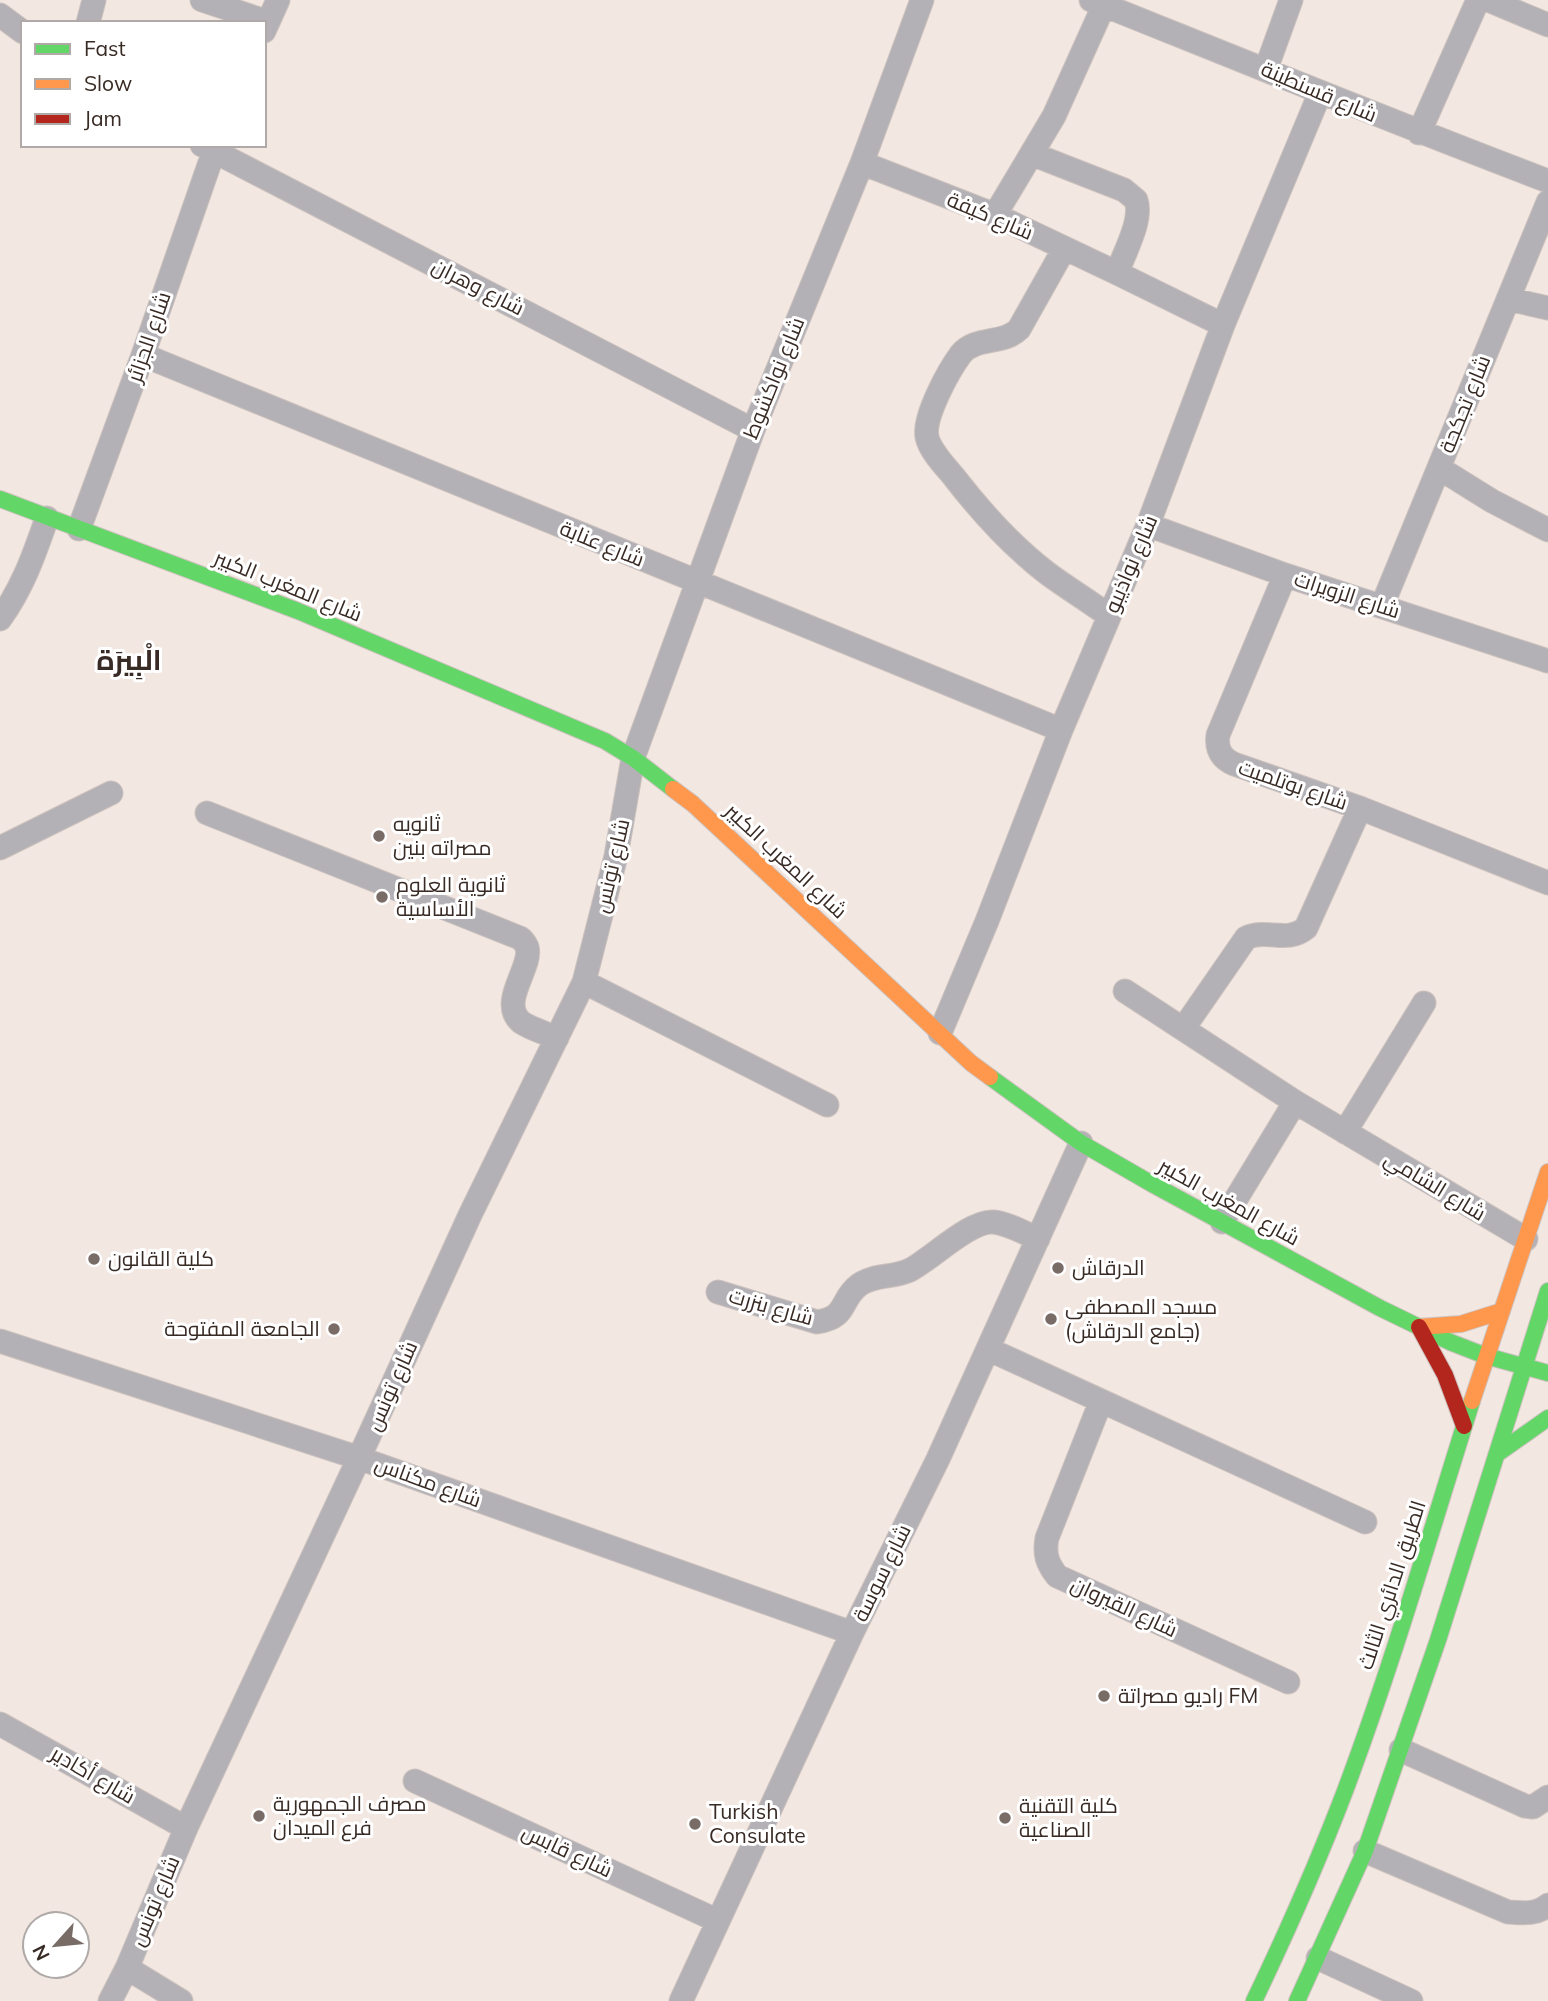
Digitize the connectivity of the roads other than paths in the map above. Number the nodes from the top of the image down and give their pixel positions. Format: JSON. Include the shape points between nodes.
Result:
{"nodes":[{"id":1,"x":94,"y":0,"type":"edge"},
{"id":2,"x":202,"y":0,"type":"edge"},
{"id":3,"x":278,"y":0,"type":"edge"},
{"id":4,"x":922,"y":0,"type":"edge"},
{"id":5,"x":1291,"y":0,"type":"edge"},
{"id":6,"x":1478,"y":0,"type":"edge"},
{"id":7,"x":1488,"y":0,"type":"edge"},
{"id":8,"x":1098,"y":3,"type":"edge"},
{"id":9,"x":0,"y":15,"type":"edge"},
{"id":10,"x":89,"y":21,"type":"edge"},
{"id":11,"x":252,"y":21,"type":"edge"},
{"id":12,"x":1548,"y":25,"type":"edge"},
{"id":13,"x":266,"y":27,"type":"edge"},
{"id":14,"x":21,"y":31,"type":"edge"},
{"id":15,"x":1266,"y":69,"type":"junction"},
{"id":16,"x":1321,"y":93,"type":"junction"},
{"id":17,"x":1419,"y":132,"type":"junction"},
{"id":18,"x":210,"y":147,"type":"edge"},
{"id":19,"x":1032,"y":154,"type":"junction"},
{"id":20,"x":862,"y":163,"type":"junction"},
{"id":21,"x":1548,"y":181,"type":"edge"},
{"id":22,"x":1548,"y":202,"type":"edge"},
{"id":23,"x":995,"y":215,"type":"junction"},
{"id":24,"x":1065,"y":249,"type":"junction"},
{"id":25,"x":1117,"y":272,"type":"junction"},
{"id":26,"x":1508,"y":299,"type":"junction"},
{"id":27,"x":1548,"y":308,"type":"edge"},
{"id":28,"x":1223,"y":325,"type":"junction"},
{"id":29,"x":143,"y":355,"type":"junction"},
{"id":30,"x":753,"y":430,"type":"junction"},
{"id":31,"x":1439,"y":468,"type":"junction"},
{"id":32,"x":0,"y":499,"type":"edge"},
{"id":33,"x":47,"y":518,"type":"junction"},
{"id":34,"x":1148,"y":525,"type":"junction"},
{"id":35,"x":79,"y":528,"type":"junction"},
{"id":36,"x":1548,"y":530,"type":"edge"},
{"id":37,"x":1285,"y":575,"type":"junction"},
{"id":38,"x":697,"y":582,"type":"junction"},
{"id":39,"x":1382,"y":606,"type":"junction"},
{"id":40,"x":1110,"y":616,"type":"junction"},
{"id":41,"x":0,"y":620,"type":"edge"},
{"id":42,"x":1548,"y":661,"type":"edge"},
{"id":43,"x":1061,"y":730,"type":"junction"},
{"id":44,"x":634,"y":758,"type":"junction"},
{"id":45,"x":111,"y":793,"type":"dead end"},
{"id":46,"x":1360,"y":808,"type":"junction"},
{"id":47,"x":207,"y":813,"type":"dead end"},
{"id":48,"x":0,"y":848,"type":"edge"},
{"id":49,"x":1548,"y":883,"type":"edge"},
{"id":50,"x":584,"y":982,"type":"junction"},
{"id":51,"x":1125,"y":991,"type":"dead end"},
{"id":52,"x":1424,"y":1003,"type":"dead end"},
{"id":53,"x":1183,"y":1029,"type":"junction"},
{"id":54,"x":940,"y":1033,"type":"junction"},
{"id":55,"x":557,"y":1038,"type":"junction"},
{"id":56,"x":1296,"y":1102,"type":"junction"},
{"id":57,"x":827,"y":1105,"type":"dead end"},
{"id":58,"x":1345,"y":1132,"type":"junction"},
{"id":59,"x":1081,"y":1143,"type":"junction"},
{"id":60,"x":1548,"y":1172,"type":"edge"},
{"id":61,"x":1222,"y":1222,"type":"junction"},
{"id":62,"x":1038,"y":1239,"type":"junction"},
{"id":63,"x":1526,"y":1239,"type":"junction"},
{"id":64,"x":1548,"y":1291,"type":"edge"},
{"id":65,"x":718,"y":1292,"type":"dead end"},
{"id":66,"x":1502,"y":1311,"type":"junction"},
{"id":67,"x":1545,"y":1320,"type":"edge"},
{"id":68,"x":1419,"y":1327,"type":"junction"},
{"id":69,"x":0,"y":1341,"type":"edge"},
{"id":70,"x":988,"y":1349,"type":"junction"},
{"id":71,"x":1486,"y":1356,"type":"junction"},
{"id":72,"x":1525,"y":1367,"type":"junction"},
{"id":73,"x":1548,"y":1373,"type":"edge"},
{"id":74,"x":1101,"y":1401,"type":"junction"},
{"id":75,"x":1548,"y":1418,"type":"edge"},
{"id":76,"x":1464,"y":1426,"type":"junction"},
{"id":77,"x":1497,"y":1454,"type":"junction"},
{"id":78,"x":359,"y":1458,"type":"junction"},
{"id":79,"x":1365,"y":1522,"type":"dead end"},
{"id":80,"x":852,"y":1633,"type":"junction"},
{"id":81,"x":1287,"y":1682,"type":"dead end"},
{"id":82,"x":0,"y":1724,"type":"edge"},
{"id":83,"x":1401,"y":1750,"type":"junction"},
{"id":84,"x":415,"y":1781,"type":"dead end"},
{"id":85,"x":1548,"y":1797,"type":"edge"},
{"id":86,"x":186,"y":1828,"type":"junction"},
{"id":87,"x":1366,"y":1851,"type":"junction"},
{"id":88,"x":1548,"y":1905,"type":"edge"},
{"id":89,"x":718,"y":1921,"type":"junction"},
{"id":90,"x":1318,"y":1958,"type":"junction"},
{"id":91,"x":127,"y":1968,"type":"junction"},
{"id":92,"x":110,"y":2001,"type":"edge"},
{"id":93,"x":181,"y":2001,"type":"edge"},
{"id":94,"x":681,"y":2001,"type":"edge"},
{"id":95,"x":1254,"y":2001,"type":"edge"},
{"id":96,"x":1297,"y":2001,"type":"edge"},
{"id":97,"x":1411,"y":2001,"type":"edge"}],
"edges":[{"from":1,"to":10,"type":"street"},
{"from":2,"to":11,"type":"street"},
{"from":3,"to":13,"type":"street"},
{"from":4,"to":20,"type":"street","name":"شارع نواكشوط"},
{"from":5,"to":15,"type":"street"},
{"from":6,"to":17,"type":"street"},
{"from":7,"to":12,"type":"street"},
{"from":8,"to":15,"type":"street","name":"شارع قسنطينة"},
{"from":8,"to":19,"type":"street","via":[[1067,90]]},
{"from":9,"to":14,"type":"street"},
{"from":15,"to":16,"type":"street","name":"شارع قسنطينة"},
{"from":16,"to":17,"type":"street","name":"شارع قسنطينة"},
{"from":16,"to":28,"type":"street","name":"شارع نواذيبو"},
{"from":17,"to":21,"type":"street","name":"شارع قسنطينة"},
{"from":18,"to":29,"type":"street","name":"شارع الجزائر"},
{"from":18,"to":30,"type":"street","name":"شارع وهران"},
{"from":19,"to":23,"type":"street"},
{"from":19,"to":25,"type":"street","via":[[1124,190],[1136,200],[1138,213]]},
{"from":20,"to":23,"type":"street","name":"شارع كيفة"},
{"from":20,"to":30,"type":"street","name":"شارع نواكشوط"},
{"from":22,"to":26,"type":"street","name":"شارع تجكجة"},
{"from":23,"to":24,"type":"street","name":"شارع كيفة"},
{"from":24,"to":25,"type":"street","name":"شارع كيفة"},
{"from":24,"to":40,"type":"street","via":[[1019,330],[1009,337],[975,344],[961,355],[930,412],[927,435],[939,457],[992,522],[1047,573]]},
{"from":25,"to":28,"type":"street","name":"شارع كيفة"},
{"from":26,"to":27,"type":"street"},
{"from":26,"to":31,"type":"street","name":"شارع تجكجة"},
{"from":28,"to":34,"type":"street","name":"شارع نواذيبو"},
{"from":29,"to":35,"type":"street","name":"شارع الجزائر"},
{"from":29,"to":38,"type":"street","name":"شارع عنابة"},
{"from":30,"to":38,"type":"street","name":"شارع نواكشوط"},
{"from":31,"to":36,"type":"street"},
{"from":31,"to":39,"type":"street","name":"شارع تجكجة"},
{"from":32,"to":33,"type":"main road","name":"شارع المغرب الكبير"},
{"from":33,"to":35,"type":"main road","name":"شارع المغرب الكبير"},
{"from":33,"to":41,"type":"street","via":[[16,598]]},
{"from":34,"to":37,"type":"street","name":"شارع الزويرات"},
{"from":34,"to":40,"type":"street","name":"شارع نواذيبو"},
{"from":35,"to":44,"type":"main road","name":"شارع المغرب الكبير","via":[[298,611],[605,741]]},
{"from":37,"to":39,"type":"street","name":"شارع الزويرات"},
{"from":37,"to":46,"type":"street","name":"شارع بوتلميت","via":[[1225,717],[1217,741],[1219,751],[1234,764]]},
{"from":38,"to":43,"type":"street","name":"شارع عنابة"},
{"from":38,"to":44,"type":"street","name":"شارع نواكشوط"},
{"from":39,"to":42,"type":"street","name":"شارع الزويرات"},
{"from":40,"to":43,"type":"street","name":"شارع نواذيبو"},
{"from":43,"to":54,"type":"street","name":"شارع نواذيبو"},
{"from":44,"to":50,"type":"street","name":"شارع تونس","via":[[616,856]]},
{"from":44,"to":54,"type":"main road","name":"شارع المغرب الكبير","via":[[693,804]]},
{"from":45,"to":48,"type":"street"},
{"from":46,"to":49,"type":"street","name":"شارع بوتلميت"},
{"from":46,"to":53,"type":"street","via":[[1306,928],[1291,936],[1260,933],[1246,938]]},
{"from":47,"to":55,"type":"street","via":[[520,938],[527,953],[513,1002],[516,1013],[521,1022]]},
{"from":50,"to":55,"type":"street","name":"شارع تونس"},
{"from":50,"to":57,"type":"street"},
{"from":51,"to":53,"type":"street","name":"شارع الشامي"},
{"from":52,"to":58,"type":"street"},
{"from":53,"to":56,"type":"street","name":"شارع الشامي"},
{"from":54,"to":59,"type":"main road","name":"شارع المغرب الكبير","via":[[971,1063]]},
{"from":55,"to":78,"type":"street","name":"شارع تونس"},
{"from":56,"to":58,"type":"street","name":"شارع الشامي"},
{"from":56,"to":61,"type":"street"},
{"from":58,"to":63,"type":"street","name":"شارع الشامي"},
{"from":59,"to":61,"type":"main road","name":"شارع المغرب الكبير"},
{"from":59,"to":62,"type":"street","name":"شارع سوسة"},
{"from":60,"to":63,"type":"main road","name":"الطريق الدائري الثالث"},
{"from":61,"to":68,"type":"main road","name":"شارع المغرب الكبير"},
{"from":62,"to":65,"type":"street","name":"شارع بنزرت","via":[[996,1222],[978,1224],[911,1269],[866,1280],[831,1320],[817,1322]]},
{"from":62,"to":70,"type":"street","name":"شارع سوسة"},
{"from":63,"to":66,"type":"main road","name":"الطريق الدائري الثالث"},
{"from":64,"to":67,"type":"main road"},
{"from":66,"to":68,"type":"main road","via":[[1461,1325]]},
{"from":66,"to":71,"type":"main road","name":"الطريق الدائري الثالث"},
{"from":67,"to":72,"type":"main road"},
{"from":68,"to":71,"type":"main road","name":"شارع المغرب الكبير"},
{"from":68,"to":76,"type":"main road","via":[[1445,1372]]},
{"from":69,"to":78,"type":"street","name":"شارع مكناس"},
{"from":70,"to":74,"type":"street"},
{"from":70,"to":80,"type":"street","name":"شارع سوسة"},
{"from":71,"to":72,"type":"main road","name":"شارع المغرب الكبير"},
{"from":71,"to":76,"type":"main road","name":"الطريق الدائري الثالث"},
{"from":72,"to":73,"type":"main road","name":"شارع المغرب الكبير"},
{"from":72,"to":77,"type":"main road"},
{"from":74,"to":79,"type":"street"},
{"from":74,"to":81,"type":"street","name":"شارع القيروان","via":[[1047,1538],[1047,1564],[1057,1576]]},
{"from":75,"to":77,"type":"main road"},
{"from":76,"to":95,"type":"main road","name":"الطريق الدائري الثالث","via":[[1365,1736],[1309,1884]]},
{"from":77,"to":83,"type":"main road"},
{"from":78,"to":80,"type":"street","name":"شارع مكناس"},
{"from":78,"to":86,"type":"street","name":"شارع تونس"},
{"from":80,"to":89,"type":"street","name":"شارع سوسة"},
{"from":82,"to":86,"type":"street","name":"شارع أكادير"},
{"from":83,"to":85,"type":"street","via":[[1525,1806],[1533,1807]]},
{"from":83,"to":87,"type":"main road"},
{"from":84,"to":89,"type":"street","name":"شارع قابس"},
{"from":86,"to":91,"type":"street","name":"شارع تونس"},
{"from":87,"to":88,"type":"street","via":[[1508,1912],[1529,1913]]},
{"from":87,"to":90,"type":"main road"},
{"from":89,"to":94,"type":"street","name":"شارع سوسة"},
{"from":90,"to":96,"type":"main road"},
{"from":90,"to":97,"type":"street"},
{"from":91,"to":92,"type":"street","name":"شارع تونس"},
{"from":91,"to":93,"type":"street"}]}
